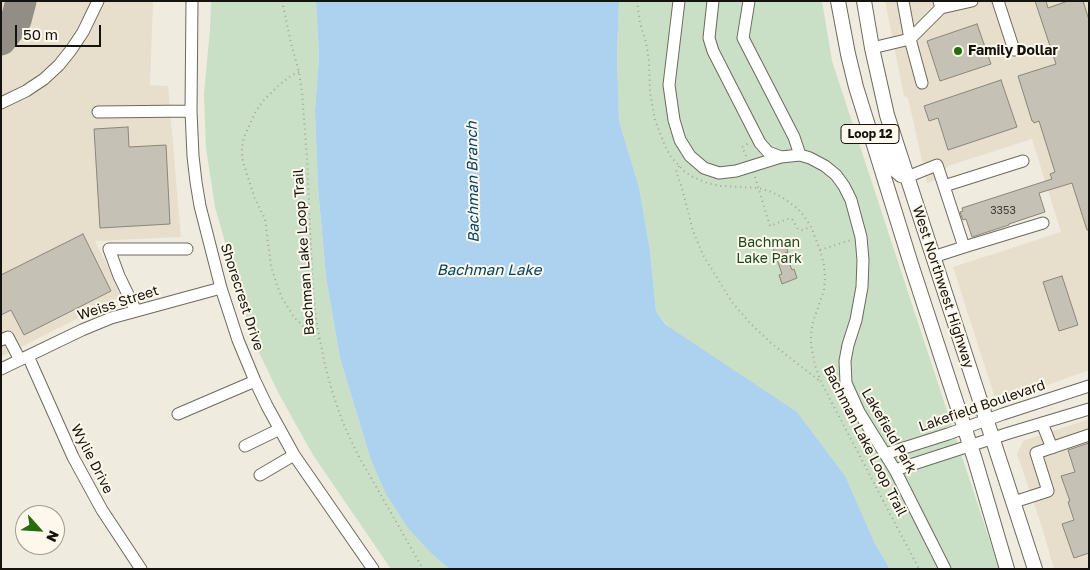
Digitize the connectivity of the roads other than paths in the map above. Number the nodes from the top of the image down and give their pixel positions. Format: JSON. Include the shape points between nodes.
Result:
{"nodes":[{"id":1,"x":98,"y":1,"type":"edge"},
{"id":2,"x":192,"y":1,"type":"edge"},
{"id":3,"x":680,"y":1,"type":"edge"},
{"id":4,"x":713,"y":1,"type":"edge"},
{"id":5,"x":749,"y":1,"type":"edge"},
{"id":6,"x":838,"y":1,"type":"edge"},
{"id":7,"x":864,"y":1,"type":"edge"},
{"id":8,"x":972,"y":1,"type":"edge"},
{"id":9,"x":998,"y":1,"type":"edge"},
{"id":10,"x":906,"y":2,"type":"edge"},
{"id":11,"x":940,"y":5,"type":"edge"},
{"id":12,"x":910,"y":40,"type":"junction"},
{"id":13,"x":872,"y":48,"type":"junction"},
{"id":14,"x":1014,"y":50,"type":"dead end"},
{"id":15,"x":922,"y":83,"type":"dead end"},
{"id":16,"x":856,"y":87,"type":"junction"},
{"id":17,"x":1,"y":103,"type":"edge"},
{"id":18,"x":191,"y":111,"type":"junction"},
{"id":19,"x":98,"y":112,"type":"dead end"},
{"id":20,"x":800,"y":155,"type":"junction"},
{"id":21,"x":781,"y":158,"type":"junction"},
{"id":22,"x":1023,"y":161,"type":"dead end"},
{"id":23,"x":907,"y":177,"type":"junction"},
{"id":24,"x":944,"y":186,"type":"junction"},
{"id":25,"x":1043,"y":223,"type":"dead end"},
{"id":26,"x":964,"y":248,"type":"junction"},
{"id":27,"x":186,"y":249,"type":"dead end"},
{"id":28,"x":933,"y":257,"type":"junction"},
{"id":29,"x":221,"y":288,"type":"junction"},
{"id":30,"x":136,"y":311,"type":"junction"},
{"id":31,"x":1,"y":340,"type":"edge"},
{"id":32,"x":24,"y":358,"type":"junction"},
{"id":33,"x":1,"y":369,"type":"edge"},
{"id":34,"x":255,"y":381,"type":"junction"},
{"id":35,"x":1089,"y":386,"type":"edge"},
{"id":36,"x":1089,"y":409,"type":"edge"},
{"id":37,"x":178,"y":414,"type":"dead end"},
{"id":38,"x":988,"y":420,"type":"junction"},
{"id":39,"x":1042,"y":423,"type":"junction"},
{"id":40,"x":965,"y":428,"type":"junction"},
{"id":41,"x":280,"y":429,"type":"junction"},
{"id":42,"x":1089,"y":435,"type":"edge"},
{"id":43,"x":993,"y":438,"type":"junction"},
{"id":44,"x":970,"y":445,"type":"junction"},
{"id":45,"x":244,"y":446,"type":"dead end"},
{"id":46,"x":1052,"y":448,"type":"junction"},
{"id":47,"x":885,"y":454,"type":"junction"},
{"id":48,"x":294,"y":455,"type":"junction"},
{"id":49,"x":895,"y":470,"type":"junction"},
{"id":50,"x":260,"y":475,"type":"dead end"},
{"id":51,"x":1014,"y":502,"type":"junction"},
{"id":52,"x":1009,"y":567,"type":"edge"},
{"id":53,"x":141,"y":569,"type":"edge"},
{"id":54,"x":372,"y":569,"type":"edge"},
{"id":55,"x":945,"y":569,"type":"edge"},
{"id":56,"x":1035,"y":569,"type":"edge"}],
"edges":[{"from":1,"to":17,"type":"street","via":[[83,32],[59,65],[44,80]]},
{"from":2,"to":18,"type":"street","name":"Shorecrest Drive"},
{"from":3,"to":21,"type":"street","via":[[669,85],[674,120],[680,140],[690,156],[704,168],[719,173]]},
{"from":4,"to":21,"type":"street","via":[[709,28],[713,51],[760,143],[768,152]]},
{"from":5,"to":20,"type":"street","via":[[743,38]]},
{"from":6,"to":16,"type":"main road","name":"West Northwest Highway","number":"Loop 12"},
{"from":7,"to":13,"type":"main road","name":"West Northwest Highway","number":"Loop 12"},
{"from":8,"to":11,"type":"street"},
{"from":9,"to":14,"type":"street"},
{"from":10,"to":12,"type":"street"},
{"from":11,"to":12,"type":"street"},
{"from":12,"to":13,"type":"street"},
{"from":12,"to":15,"type":"street"},
{"from":13,"to":23,"type":"main road","name":"West Northwest Highway","number":"Loop 12","via":[[887,115]]},
{"from":16,"to":23,"type":"main road","via":[[892,167]]},
{"from":16,"to":40,"type":"main road","name":"West Northwest Highway","number":"Loop 12"},
{"from":18,"to":19,"type":"street"},
{"from":18,"to":29,"type":"street","name":"Shorecrest Drive","via":[[200,206]]},
{"from":20,"to":21,"type":"street"},
{"from":20,"to":47,"type":"street","name":"Lakefield Park","via":[[825,166],[836,175],[852,200],[864,260],[856,320],[845,361],[846,382],[859,412]]},
{"from":22,"to":24,"type":"street"},
{"from":23,"to":24,"type":"street","via":[[937,165]]},
{"from":23,"to":28,"type":"main road","name":"West Northwest Highway","number":"Loop 12"},
{"from":24,"to":26,"type":"street"},
{"from":25,"to":26,"type":"street"},
{"from":26,"to":28,"type":"street"},
{"from":27,"to":30,"type":"street","via":[[109,248]]},
{"from":28,"to":38,"type":"main road","name":"West Northwest Highway","number":"Loop 12"},
{"from":29,"to":30,"type":"street","name":"Weiss Street"},
{"from":29,"to":34,"type":"street","name":"Shorecrest Drive"},
{"from":30,"to":32,"type":"street","name":"Weiss Street","via":[[82,330]]},
{"from":31,"to":32,"type":"street","name":"Wylie Drive","via":[[8,336]]},
{"from":32,"to":33,"type":"street","name":"Weiss Street"},
{"from":32,"to":53,"type":"street","name":"Wylie Drive","via":[[72,457]]},
{"from":34,"to":37,"type":"street"},
{"from":34,"to":41,"type":"street","name":"Shorecrest Drive"},
{"from":35,"to":38,"type":"street","name":"Lakefield Boulevard"},
{"from":36,"to":39,"type":"street"},
{"from":38,"to":40,"type":"street","name":"Lakefield Boulevard"},
{"from":38,"to":43,"type":"main road","name":"West Northwest Highway","number":"Loop 12"},
{"from":39,"to":43,"type":"street"},
{"from":39,"to":46,"type":"street"},
{"from":40,"to":44,"type":"main road","name":"West Northwest Highway","number":"Loop 12"},
{"from":40,"to":47,"type":"street","name":"Lakefield Boulevard"},
{"from":41,"to":45,"type":"street"},
{"from":41,"to":48,"type":"street","name":"Shorecrest Drive"},
{"from":42,"to":46,"type":"street"},
{"from":43,"to":44,"type":"street"},
{"from":43,"to":51,"type":"main road","name":"West Northwest Highway","number":"Loop 12"},
{"from":44,"to":49,"type":"street"},
{"from":44,"to":52,"type":"main road","name":"West Northwest Highway","number":"Loop 12"},
{"from":46,"to":51,"type":"street","via":[[1036,453],[1048,491]]},
{"from":47,"to":49,"type":"street","name":"Lakefield Park"},
{"from":48,"to":50,"type":"street"},
{"from":48,"to":54,"type":"street","name":"Shorecrest Drive"},
{"from":49,"to":55,"type":"street","name":"Lakefield Park"},
{"from":51,"to":56,"type":"main road","name":"West Northwest Highway","number":"Loop 12"}]}
